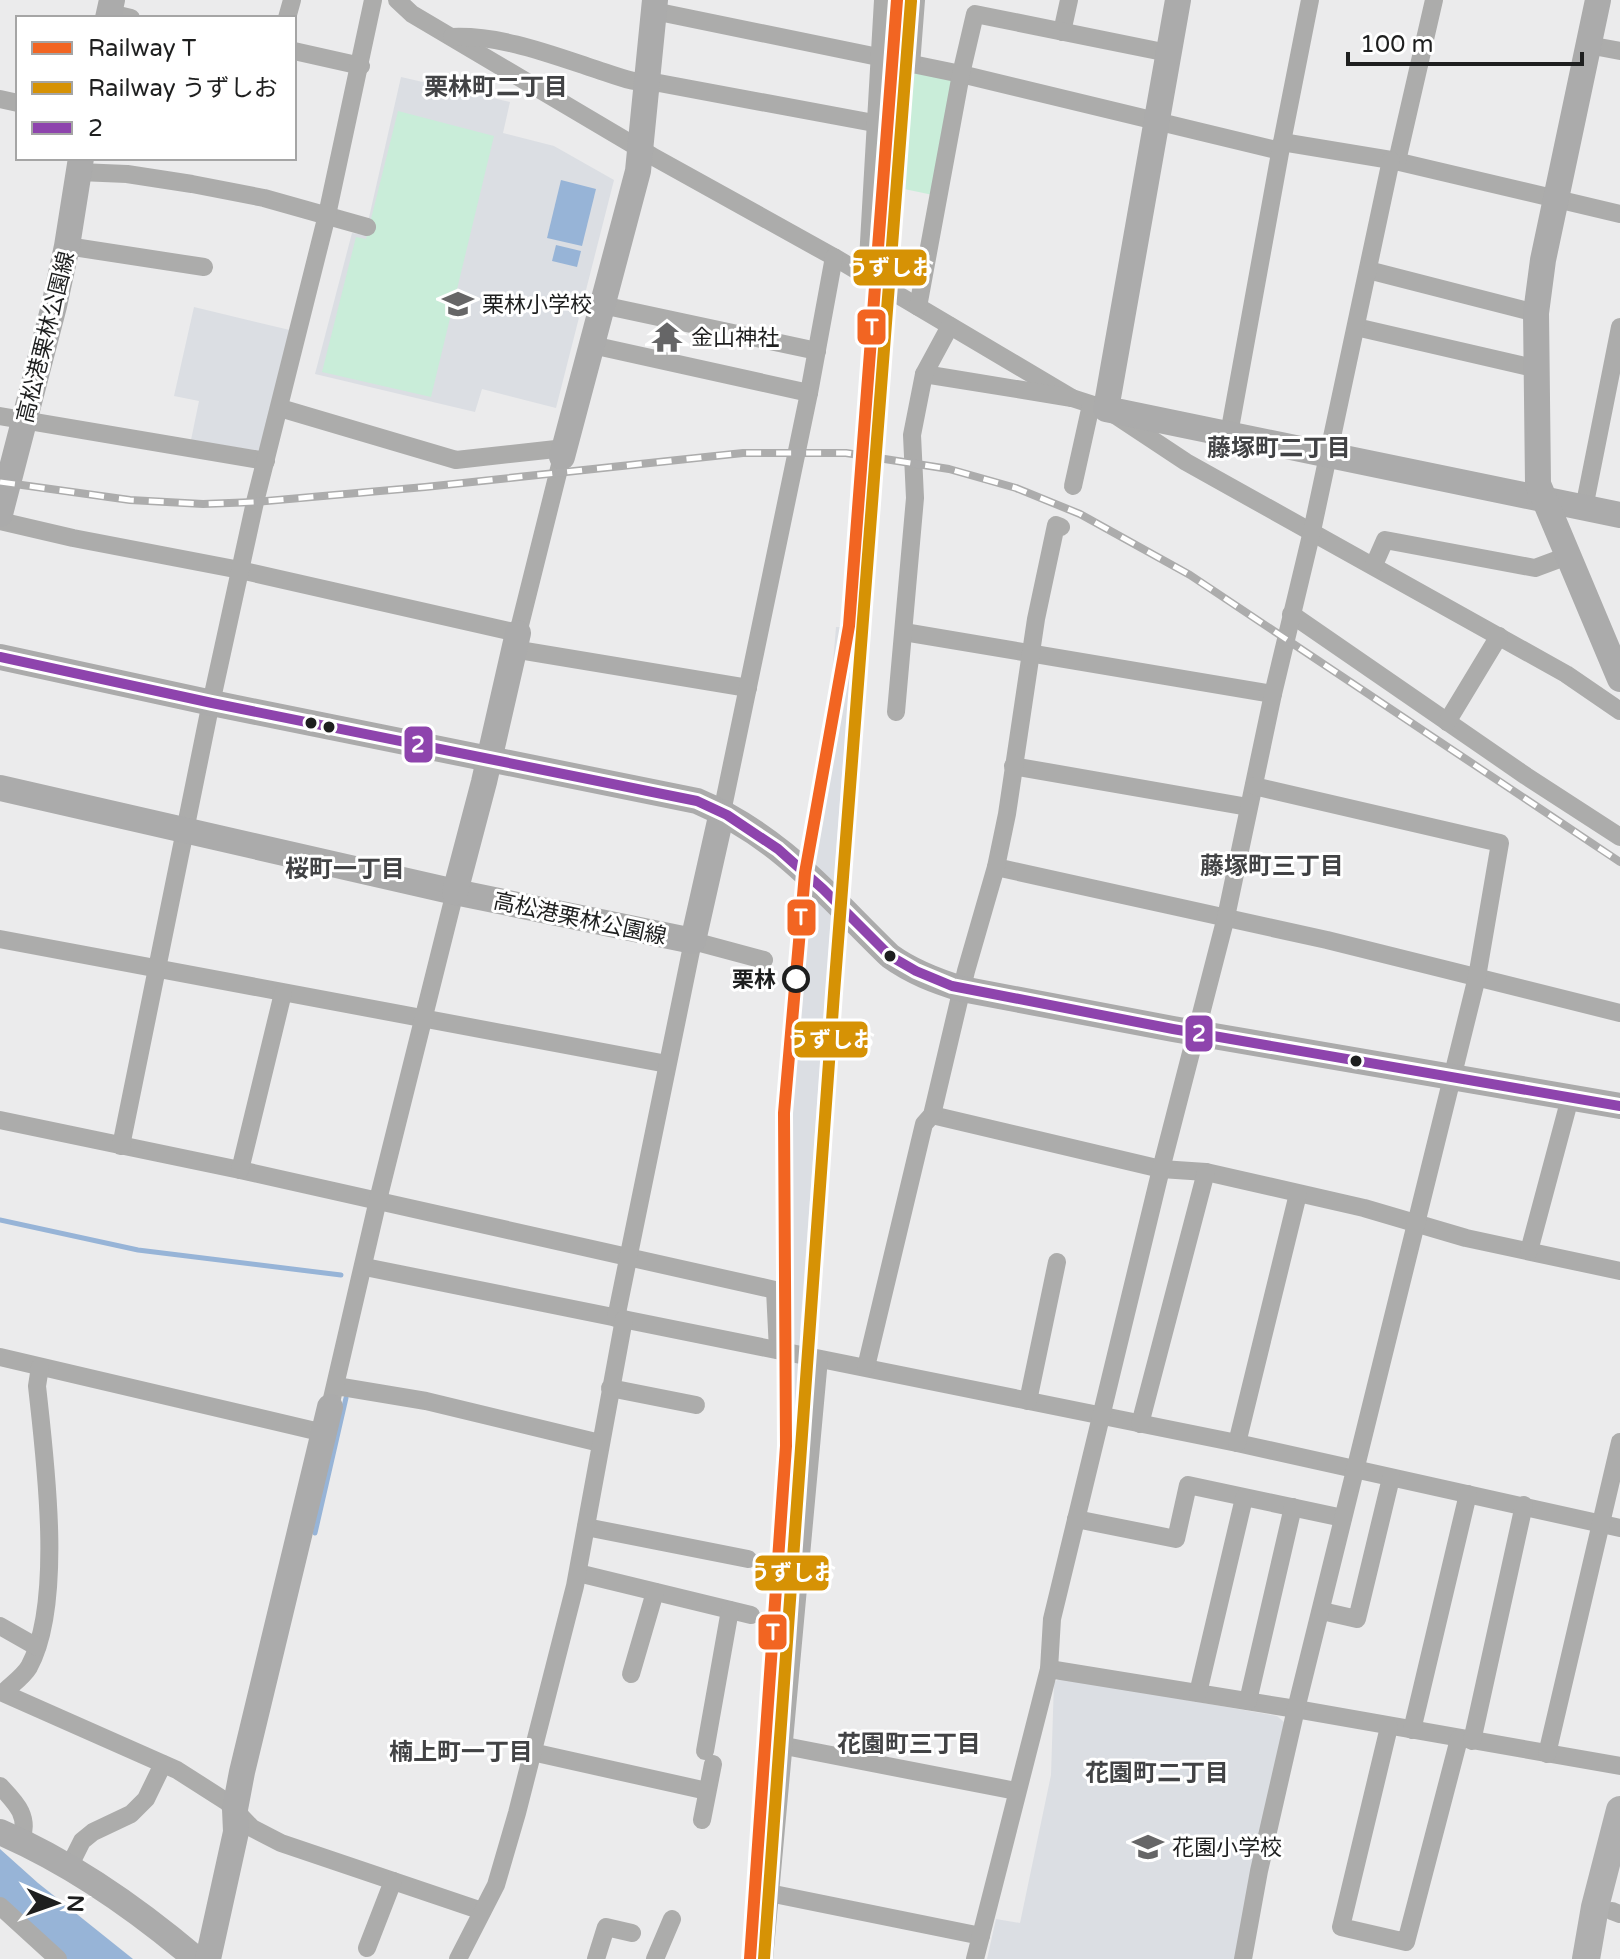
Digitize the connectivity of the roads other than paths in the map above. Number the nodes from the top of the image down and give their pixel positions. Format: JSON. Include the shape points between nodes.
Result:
{"nodes":[{"id":1,"x":373,"y":0,"type":"edge"},
{"id":2,"x":397,"y":0,"type":"edge"},
{"id":3,"x":883,"y":0,"type":"edge"},
{"id":4,"x":916,"y":0,"type":"edge"},
{"id":5,"x":1069,"y":0,"type":"edge"},
{"id":6,"x":1178,"y":0,"type":"edge"},
{"id":7,"x":1310,"y":0,"type":"edge"},
{"id":8,"x":1434,"y":0,"type":"edge"},
{"id":9,"x":1598,"y":0,"type":"edge"},
{"id":10,"x":654,"y":6,"type":"edge"},
{"id":11,"x":1062,"y":32,"type":"junction"},
{"id":12,"x":452,"y":37,"type":"junction"},
{"id":13,"x":1588,"y":45,"type":"junction"},
{"id":14,"x":296,"y":51,"type":"edge"},
{"id":15,"x":1620,"y":51,"type":"edge"},
{"id":16,"x":1168,"y":53,"type":"junction"},
{"id":17,"x":879,"y":58,"type":"junction"},
{"id":18,"x":911,"y":65,"type":"junction"},
{"id":19,"x":361,"y":66,"type":"junction"},
{"id":20,"x":961,"y":74,"type":"junction"},
{"id":21,"x":648,"y":84,"type":"junction"},
{"id":22,"x":1156,"y":120,"type":"junction"},
{"id":23,"x":874,"y":123,"type":"junction"},
{"id":24,"x":1281,"y":147,"type":"junction"},
{"id":25,"x":641,"y":149,"type":"junction"},
{"id":26,"x":1394,"y":161,"type":"junction"},
{"id":27,"x":80,"y":165,"type":"edge"},
{"id":28,"x":1556,"y":200,"type":"junction"},
{"id":29,"x":1620,"y":214,"type":"edge"},
{"id":30,"x":327,"y":215,"type":"junction"},
{"id":31,"x":367,"y":227,"type":"dead end"},
{"id":32,"x":67,"y":246,"type":"junction"},
{"id":33,"x":834,"y":257,"type":"junction"},
{"id":34,"x":204,"y":267,"type":"dead end"},
{"id":35,"x":1368,"y":270,"type":"junction"},
{"id":36,"x":867,"y":277,"type":"junction"},
{"id":37,"x":602,"y":305,"type":"junction"},
{"id":38,"x":918,"y":307,"type":"junction"},
{"id":39,"x":1536,"y":313,"type":"junction"},
{"id":40,"x":950,"y":326,"type":"junction"},
{"id":41,"x":1356,"y":327,"type":"junction"},
{"id":42,"x":1619,"y":336,"type":"edge"},
{"id":43,"x":592,"y":345,"type":"junction"},
{"id":44,"x":817,"y":351,"type":"junction"},
{"id":45,"x":1538,"y":369,"type":"junction"},
{"id":46,"x":924,"y":374,"type":"junction"},
{"id":47,"x":809,"y":393,"type":"junction"},
{"id":48,"x":1072,"y":398,"type":"junction"},
{"id":49,"x":1098,"y":407,"type":"junction"},
{"id":50,"x":280,"y":408,"type":"junction"},
{"id":51,"x":12,"y":419,"type":"edge"},
{"id":52,"x":1189,"y":427,"type":"junction"},
{"id":53,"x":1229,"y":434,"type":"junction"},
{"id":54,"x":563,"y":452,"type":"junction"},
{"id":55,"x":1328,"y":455,"type":"junction"},
{"id":56,"x":1181,"y":459,"type":"junction"},
{"id":57,"x":266,"y":461,"type":"junction"},
{"id":58,"x":1073,"y":486,"type":"dead end"},
{"id":59,"x":1545,"y":500,"type":"junction"},
{"id":60,"x":1584,"y":508,"type":"junction"},
{"id":61,"x":0,"y":514,"type":"edge"},
{"id":62,"x":1620,"y":515,"type":"edge"},
{"id":63,"x":0,"y":521,"type":"edge"},
{"id":64,"x":1061,"y":527,"type":"dead end"},
{"id":65,"x":1312,"y":531,"type":"junction"},
{"id":66,"x":1570,"y":555,"type":"junction"},
{"id":67,"x":1374,"y":565,"type":"junction"},
{"id":68,"x":240,"y":570,"type":"junction"},
{"id":69,"x":1291,"y":614,"type":"junction"},
{"id":70,"x":904,"y":632,"type":"junction"},
{"id":71,"x":1499,"y":636,"type":"junction"},
{"id":72,"x":515,"y":641,"type":"junction"},
{"id":73,"x":1032,"y":653,"type":"junction"},
{"id":74,"x":0,"y":657,"type":"edge"},
{"id":75,"x":1620,"y":679,"type":"edge"},
{"id":76,"x":748,"y":688,"type":"junction"},
{"id":77,"x":1273,"y":694,"type":"junction"},
{"id":78,"x":212,"y":703,"type":"junction"},
{"id":79,"x":1620,"y":711,"type":"edge"},
{"id":80,"x":896,"y":712,"type":"dead end"},
{"id":81,"x":1447,"y":722,"type":"junction"},
{"id":82,"x":489,"y":760,"type":"junction"},
{"id":83,"x":1013,"y":766,"type":"junction"},
{"id":84,"x":1254,"y":786,"type":"junction"},
{"id":85,"x":0,"y":788,"type":"edge"},
{"id":86,"x":1248,"y":807,"type":"junction"},
{"id":87,"x":722,"y":812,"type":"junction"},
{"id":88,"x":186,"y":830,"type":"junction"},
{"id":89,"x":1620,"y":837,"type":"edge"},
{"id":90,"x":996,"y":867,"type":"junction"},
{"id":91,"x":455,"y":892,"type":"junction"},
{"id":92,"x":1226,"y":917,"type":"junction"},
{"id":93,"x":0,"y":939,"type":"edge"},
{"id":94,"x":693,"y":941,"type":"junction"},
{"id":95,"x":764,"y":960,"type":"dead end"},
{"id":96,"x":156,"y":969,"type":"junction"},
{"id":97,"x":1477,"y":977,"type":"junction"},
{"id":98,"x":962,"y":989,"type":"junction"},
{"id":99,"x":283,"y":993,"type":"junction"},
{"id":100,"x":1620,"y":1013,"type":"edge"},
{"id":101,"x":425,"y":1018,"type":"junction"},
{"id":102,"x":1195,"y":1032,"type":"junction"},
{"id":103,"x":667,"y":1064,"type":"junction"},
{"id":104,"x":1452,"y":1077,"type":"junction"},
{"id":105,"x":1570,"y":1098,"type":"junction"},
{"id":106,"x":1620,"y":1106,"type":"edge"},
{"id":107,"x":932,"y":1115,"type":"junction"},
{"id":108,"x":0,"y":1120,"type":"edge"},
{"id":109,"x":121,"y":1146,"type":"junction"},
{"id":110,"x":1161,"y":1169,"type":"junction"},
{"id":111,"x":240,"y":1170,"type":"junction"},
{"id":112,"x":1206,"y":1172,"type":"junction"},
{"id":113,"x":1298,"y":1194,"type":"junction"},
{"id":114,"x":378,"y":1200,"type":"junction"},
{"id":115,"x":1416,"y":1223,"type":"junction"},
{"id":116,"x":1529,"y":1251,"type":"junction"},
{"id":117,"x":628,"y":1258,"type":"junction"},
{"id":118,"x":1057,"y":1262,"type":"dead end"},
{"id":119,"x":365,"y":1267,"type":"junction"},
{"id":120,"x":1620,"y":1271,"type":"edge"},
{"id":121,"x":620,"y":1318,"type":"junction"},
{"id":122,"x":778,"y":1350,"type":"junction"},
{"id":123,"x":0,"y":1357,"type":"edge"},
{"id":124,"x":819,"y":1359,"type":"junction"},
{"id":125,"x":40,"y":1367,"type":"junction"},
{"id":126,"x":866,"y":1367,"type":"junction"},
{"id":127,"x":610,"y":1388,"type":"junction"},
{"id":128,"x":333,"y":1396,"type":"junction"},
{"id":129,"x":1028,"y":1401,"type":"junction"},
{"id":130,"x":696,"y":1405,"type":"dead end"},
{"id":131,"x":1100,"y":1416,"type":"junction"},
{"id":132,"x":1140,"y":1424,"type":"junction"},
{"id":133,"x":324,"y":1433,"type":"junction"},
{"id":134,"x":1620,"y":1442,"type":"edge"},
{"id":135,"x":600,"y":1443,"type":"junction"},
{"id":136,"x":1237,"y":1443,"type":"junction"},
{"id":137,"x":1355,"y":1470,"type":"junction"},
{"id":138,"x":1391,"y":1478,"type":"junction"},
{"id":139,"x":1468,"y":1494,"type":"junction"},
{"id":140,"x":1244,"y":1498,"type":"junction"},
{"id":141,"x":1524,"y":1505,"type":"junction"},
{"id":142,"x":1293,"y":1507,"type":"junction"},
{"id":143,"x":1343,"y":1518,"type":"junction"},
{"id":144,"x":1076,"y":1519,"type":"junction"},
{"id":145,"x":1600,"y":1522,"type":"junction"},
{"id":146,"x":586,"y":1527,"type":"junction"},
{"id":147,"x":1620,"y":1528,"type":"edge"},
{"id":148,"x":748,"y":1559,"type":"dead end"},
{"id":149,"x":578,"y":1573,"type":"junction"},
{"id":150,"x":655,"y":1592,"type":"junction"},
{"id":151,"x":730,"y":1610,"type":"junction"},
{"id":152,"x":1322,"y":1611,"type":"junction"},
{"id":153,"x":751,"y":1615,"type":"dead end"},
{"id":154,"x":0,"y":1626,"type":"edge"},
{"id":155,"x":37,"y":1647,"type":"junction"},
{"id":156,"x":1049,"y":1669,"type":"junction"},
{"id":157,"x":631,"y":1674,"type":"dead end"},
{"id":158,"x":1198,"y":1693,"type":"junction"},
{"id":159,"x":1248,"y":1701,"type":"junction"},
{"id":160,"x":1296,"y":1709,"type":"junction"},
{"id":161,"x":1389,"y":1727,"type":"junction"},
{"id":162,"x":1412,"y":1730,"type":"junction"},
{"id":163,"x":1466,"y":1740,"type":"junction"},
{"id":164,"x":785,"y":1746,"type":"junction"},
{"id":165,"x":532,"y":1752,"type":"junction"},
{"id":166,"x":1547,"y":1754,"type":"junction"},
{"id":167,"x":163,"y":1764,"type":"junction"},
{"id":168,"x":1620,"y":1766,"type":"edge"},
{"id":169,"x":0,"y":1786,"type":"edge"},
{"id":170,"x":707,"y":1791,"type":"junction"},
{"id":171,"x":1016,"y":1791,"type":"junction"},
{"id":172,"x":235,"y":1809,"type":"junction"},
{"id":173,"x":1620,"y":1810,"type":"edge"},
{"id":174,"x":702,"y":1820,"type":"dead end"},
{"id":175,"x":10,"y":1836,"type":"edge"},
{"id":176,"x":69,"y":1867,"type":"junction"},
{"id":177,"x":393,"y":1881,"type":"junction"},
{"id":178,"x":1620,"y":1882,"type":"edge"},
{"id":179,"x":769,"y":1893,"type":"junction"},
{"id":180,"x":0,"y":1906,"type":"edge"},
{"id":181,"x":482,"y":1911,"type":"junction"},
{"id":182,"x":1616,"y":1912,"type":"edge"},
{"id":183,"x":672,"y":1919,"type":"dead end"},
{"id":184,"x":632,"y":1933,"type":"dead end"},
{"id":185,"x":981,"y":1936,"type":"junction"},
{"id":186,"x":367,"y":1948,"type":"dead end"},
{"id":187,"x":58,"y":1959,"type":"edge"},
{"id":188,"x":196,"y":1959,"type":"edge"},
{"id":189,"x":208,"y":1959,"type":"edge"},
{"id":190,"x":458,"y":1959,"type":"edge"},
{"id":191,"x":596,"y":1959,"type":"edge"},
{"id":192,"x":655,"y":1959,"type":"edge"},
{"id":193,"x":764,"y":1959,"type":"edge"},
{"id":194,"x":975,"y":1959,"type":"edge"},
{"id":195,"x":1243,"y":1959,"type":"edge"},
{"id":196,"x":1586,"y":1959,"type":"edge"},
{"id":197,"x":1596,"y":1959,"type":"edge"}],
"edges":[{"from":1,"to":19,"type":"street"},
{"from":2,"to":12,"type":"street"},
{"from":3,"to":17,"type":"street"},
{"from":4,"to":18,"type":"street"},
{"from":5,"to":11,"type":"street"},
{"from":6,"to":16,"type":"street"},
{"from":7,"to":24,"type":"street"},
{"from":8,"to":26,"type":"street"},
{"from":9,"to":13,"type":"street"},
{"from":10,"to":17,"type":"street"},
{"from":10,"to":21,"type":"street"},
{"from":11,"to":16,"type":"street"},
{"from":11,"to":20,"type":"street","via":[[975,14]]},
{"from":12,"to":21,"type":"street","via":[[503,42]]},
{"from":12,"to":25,"type":"street"},
{"from":13,"to":15,"type":"street"},
{"from":13,"to":28,"type":"street"},
{"from":14,"to":19,"type":"street"},
{"from":16,"to":22,"type":"street"},
{"from":17,"to":18,"type":"street"},
{"from":17,"to":23,"type":"street"},
{"from":18,"to":20,"type":"street"},
{"from":19,"to":30,"type":"street"},
{"from":20,"to":22,"type":"street"},
{"from":20,"to":38,"type":"street"},
{"from":21,"to":23,"type":"street"},
{"from":21,"to":25,"type":"street"},
{"from":22,"to":24,"type":"street"},
{"from":22,"to":49,"type":"street"},
{"from":23,"to":36,"type":"street"},
{"from":24,"to":26,"type":"street"},
{"from":24,"to":53,"type":"street"},
{"from":25,"to":33,"type":"street"},
{"from":25,"to":37,"type":"street"},
{"from":26,"to":28,"type":"street"},
{"from":26,"to":35,"type":"street"},
{"from":27,"to":30,"type":"street","via":[[264,198]]},
{"from":27,"to":32,"type":"street","name":"高松港栗林公園線"},
{"from":28,"to":29,"type":"street"},
{"from":28,"to":39,"type":"street"},
{"from":30,"to":31,"type":"street"},
{"from":30,"to":50,"type":"street"},
{"from":32,"to":34,"type":"street"},
{"from":32,"to":51,"type":"street","name":"高松港栗林公園線"},
{"from":33,"to":36,"type":"street"},
{"from":33,"to":44,"type":"street"},
{"from":35,"to":39,"type":"street"},
{"from":35,"to":41,"type":"street"},
{"from":36,"to":38,"type":"street"},
{"from":37,"to":43,"type":"street"},
{"from":37,"to":44,"type":"street"},
{"from":38,"to":40,"type":"street"},
{"from":39,"to":45,"type":"street"},
{"from":40,"to":46,"type":"street"},
{"from":40,"to":48,"type":"street"},
{"from":41,"to":45,"type":"street"},
{"from":41,"to":55,"type":"street"},
{"from":42,"to":60,"type":"street"},
{"from":43,"to":47,"type":"street"},
{"from":43,"to":54,"type":"street"},
{"from":44,"to":47,"type":"street"},
{"from":45,"to":59,"type":"street","via":[[1538,484]]},
{"from":46,"to":48,"type":"street"},
{"from":46,"to":70,"type":"street","via":[[912,435],[915,498]]},
{"from":47,"to":76,"type":"street"},
{"from":48,"to":49,"type":"street"},
{"from":49,"to":52,"type":"street"},
{"from":49,"to":56,"type":"street"},
{"from":49,"to":58,"type":"street"},
{"from":50,"to":54,"type":"street","via":[[456,460]]},
{"from":50,"to":57,"type":"street"},
{"from":51,"to":57,"type":"street"},
{"from":51,"to":61,"type":"street","name":"高松港栗林公園線"},
{"from":52,"to":53,"type":"street"},
{"from":52,"to":56,"type":"street"},
{"from":53,"to":55,"type":"street"},
{"from":54,"to":72,"type":"street"},
{"from":55,"to":59,"type":"street"},
{"from":55,"to":65,"type":"street"},
{"from":56,"to":65,"type":"street"},
{"from":57,"to":68,"type":"street"},
{"from":59,"to":60,"type":"street"},
{"from":59,"to":66,"type":"street"},
{"from":60,"to":62,"type":"street"},
{"from":63,"to":68,"type":"street"},
{"from":64,"to":73,"type":"street","via":[[1056,525],[1045,569]]},
{"from":65,"to":67,"type":"street"},
{"from":65,"to":69,"type":"street"},
{"from":66,"to":67,"type":"street","via":[[1535,568],[1385,540]]},
{"from":66,"to":75,"type":"street"},
{"from":67,"to":71,"type":"street"},
{"from":68,"to":72,"type":"street"},
{"from":68,"to":78,"type":"street"},
{"from":69,"to":77,"type":"street"},
{"from":69,"to":81,"type":"street"},
{"from":70,"to":73,"type":"street"},
{"from":70,"to":80,"type":"street"},
{"from":71,"to":79,"type":"street"},
{"from":71,"to":81,"type":"street"},
{"from":72,"to":76,"type":"street"},
{"from":72,"to":82,"type":"street"},
{"from":73,"to":77,"type":"street"},
{"from":73,"to":83,"type":"street"},
{"from":74,"to":78,"type":"street"},
{"from":76,"to":87,"type":"street"},
{"from":77,"to":84,"type":"street"},
{"from":78,"to":82,"type":"street"},
{"from":78,"to":88,"type":"street"},
{"from":81,"to":89,"type":"street"},
{"from":82,"to":87,"type":"street","via":[[697,801]]},
{"from":82,"to":91,"type":"street"},
{"from":83,"to":86,"type":"street"},
{"from":83,"to":90,"type":"street"},
{"from":84,"to":86,"type":"street"},
{"from":84,"to":97,"type":"street","via":[[1500,843]]},
{"from":85,"to":88,"type":"street","name":"高松港栗林公園線"},
{"from":86,"to":92,"type":"street"},
{"from":87,"to":94,"type":"street","name":"高松港栗林公園線"},
{"from":87,"to":98,"type":"street","via":[[769,840],[890,956]]},
{"from":88,"to":91,"type":"street","name":"高松港栗林公園線"},
{"from":88,"to":96,"type":"street"},
{"from":90,"to":92,"type":"street"},
{"from":90,"to":98,"type":"street"},
{"from":91,"to":94,"type":"street","name":"高松港栗林公園線"},
{"from":91,"to":101,"type":"street"},
{"from":92,"to":97,"type":"street"},
{"from":92,"to":102,"type":"street"},
{"from":93,"to":96,"type":"street"},
{"from":94,"to":95,"type":"street"},
{"from":94,"to":103,"type":"street"},
{"from":96,"to":99,"type":"street"},
{"from":96,"to":109,"type":"street"},
{"from":97,"to":100,"type":"street"},
{"from":97,"to":104,"type":"street"},
{"from":98,"to":102,"type":"street"},
{"from":98,"to":107,"type":"street"},
{"from":99,"to":101,"type":"street"},
{"from":99,"to":111,"type":"street"},
{"from":101,"to":103,"type":"street"},
{"from":101,"to":114,"type":"street"},
{"from":102,"to":104,"type":"street"},
{"from":102,"to":110,"type":"street"},
{"from":103,"to":117,"type":"street"},
{"from":104,"to":105,"type":"street"},
{"from":104,"to":115,"type":"street"},
{"from":105,"to":106,"type":"street"},
{"from":105,"to":116,"type":"street"},
{"from":107,"to":110,"type":"street"},
{"from":107,"to":126,"type":"street","via":[[924,1124]]},
{"from":108,"to":109,"type":"street"},
{"from":109,"to":111,"type":"street"},
{"from":110,"to":112,"type":"street"},
{"from":110,"to":131,"type":"street"},
{"from":111,"to":114,"type":"street"},
{"from":112,"to":113,"type":"street"},
{"from":112,"to":132,"type":"street"},
{"from":113,"to":115,"type":"street"},
{"from":113,"to":136,"type":"street"},
{"from":114,"to":117,"type":"street"},
{"from":114,"to":119,"type":"street"},
{"from":115,"to":116,"type":"street"},
{"from":115,"to":137,"type":"street"},
{"from":116,"to":120,"type":"street"},
{"from":117,"to":121,"type":"street"},
{"from":117,"to":122,"type":"street","via":[[775,1290]]},
{"from":118,"to":129,"type":"street"},
{"from":119,"to":121,"type":"street"},
{"from":119,"to":128,"type":"street"},
{"from":121,"to":122,"type":"street"},
{"from":121,"to":127,"type":"street"},
{"from":122,"to":124,"type":"street"},
{"from":123,"to":125,"type":"street"},
{"from":124,"to":126,"type":"street"},
{"from":124,"to":164,"type":"street"},
{"from":125,"to":133,"type":"street"},
{"from":125,"to":155,"type":"street","via":[[37,1386],[49,1522],[47,1599]]},
{"from":126,"to":129,"type":"street"},
{"from":127,"to":130,"type":"street"},
{"from":127,"to":135,"type":"street"},
{"from":128,"to":133,"type":"street"},
{"from":128,"to":135,"type":"street","via":[[426,1401]]},
{"from":129,"to":131,"type":"street"},
{"from":131,"to":132,"type":"street"},
{"from":131,"to":144,"type":"street"},
{"from":132,"to":136,"type":"street"},
{"from":133,"to":172,"type":"street"},
{"from":134,"to":145,"type":"street"},
{"from":135,"to":146,"type":"street"},
{"from":136,"to":137,"type":"street"},
{"from":137,"to":138,"type":"street"},
{"from":137,"to":143,"type":"street"},
{"from":138,"to":139,"type":"street"},
{"from":138,"to":152,"type":"street","via":[[1357,1619]]},
{"from":139,"to":141,"type":"street"},
{"from":139,"to":162,"type":"street"},
{"from":140,"to":142,"type":"street"},
{"from":140,"to":144,"type":"street","via":[[1188,1485],[1176,1539]]},
{"from":140,"to":158,"type":"street"},
{"from":141,"to":145,"type":"street"},
{"from":141,"to":163,"type":"street"},
{"from":142,"to":143,"type":"street"},
{"from":142,"to":159,"type":"street"},
{"from":143,"to":152,"type":"street"},
{"from":144,"to":156,"type":"street","via":[[1052,1619]]},
{"from":145,"to":147,"type":"street"},
{"from":145,"to":166,"type":"street"},
{"from":146,"to":148,"type":"street"},
{"from":146,"to":149,"type":"street"},
{"from":149,"to":150,"type":"street"},
{"from":149,"to":165,"type":"street"},
{"from":150,"to":151,"type":"street"},
{"from":150,"to":157,"type":"street"},
{"from":151,"to":153,"type":"street"},
{"from":151,"to":170,"type":"street"},
{"from":152,"to":160,"type":"street"},
{"from":154,"to":155,"type":"street"},
{"from":155,"to":167,"type":"street","via":[[26,1671],[3,1693]]},
{"from":156,"to":158,"type":"street"},
{"from":156,"to":171,"type":"street"},
{"from":158,"to":159,"type":"street"},
{"from":159,"to":160,"type":"street"},
{"from":160,"to":161,"type":"street"},
{"from":160,"to":195,"type":"street"},
{"from":161,"to":162,"type":"street"},
{"from":161,"to":163,"type":"street","via":[[1341,1927],[1406,1942]]},
{"from":162,"to":163,"type":"street"},
{"from":163,"to":166,"type":"street"},
{"from":164,"to":171,"type":"street"},
{"from":164,"to":179,"type":"street"},
{"from":165,"to":170,"type":"street"},
{"from":165,"to":181,"type":"street","via":[[496,1885]]},
{"from":166,"to":168,"type":"street"},
{"from":167,"to":172,"type":"street"},
{"from":167,"to":176,"type":"street","via":[[146,1799],[131,1814],[82,1841]]},
{"from":169,"to":175,"type":"street","via":[[23,1812],[24,1832]]},
{"from":170,"to":174,"type":"street"},
{"from":171,"to":185,"type":"street"},
{"from":172,"to":177,"type":"street","via":[[252,1828],[281,1843]]},
{"from":172,"to":189,"type":"street","via":[[236,1832]]},
{"from":173,"to":196,"type":"main road"},
{"from":175,"to":176,"type":"street"},
{"from":176,"to":188,"type":"street"},
{"from":177,"to":181,"type":"street"},
{"from":177,"to":186,"type":"street"},
{"from":178,"to":182,"type":"main road"},
{"from":179,"to":185,"type":"street"},
{"from":179,"to":193,"type":"street"},
{"from":180,"to":187,"type":"street"},
{"from":181,"to":190,"type":"street"},
{"from":182,"to":197,"type":"main road"},
{"from":183,"to":192,"type":"street"},
{"from":184,"to":191,"type":"street","via":[[606,1927]]},
{"from":185,"to":194,"type":"street"}]}
